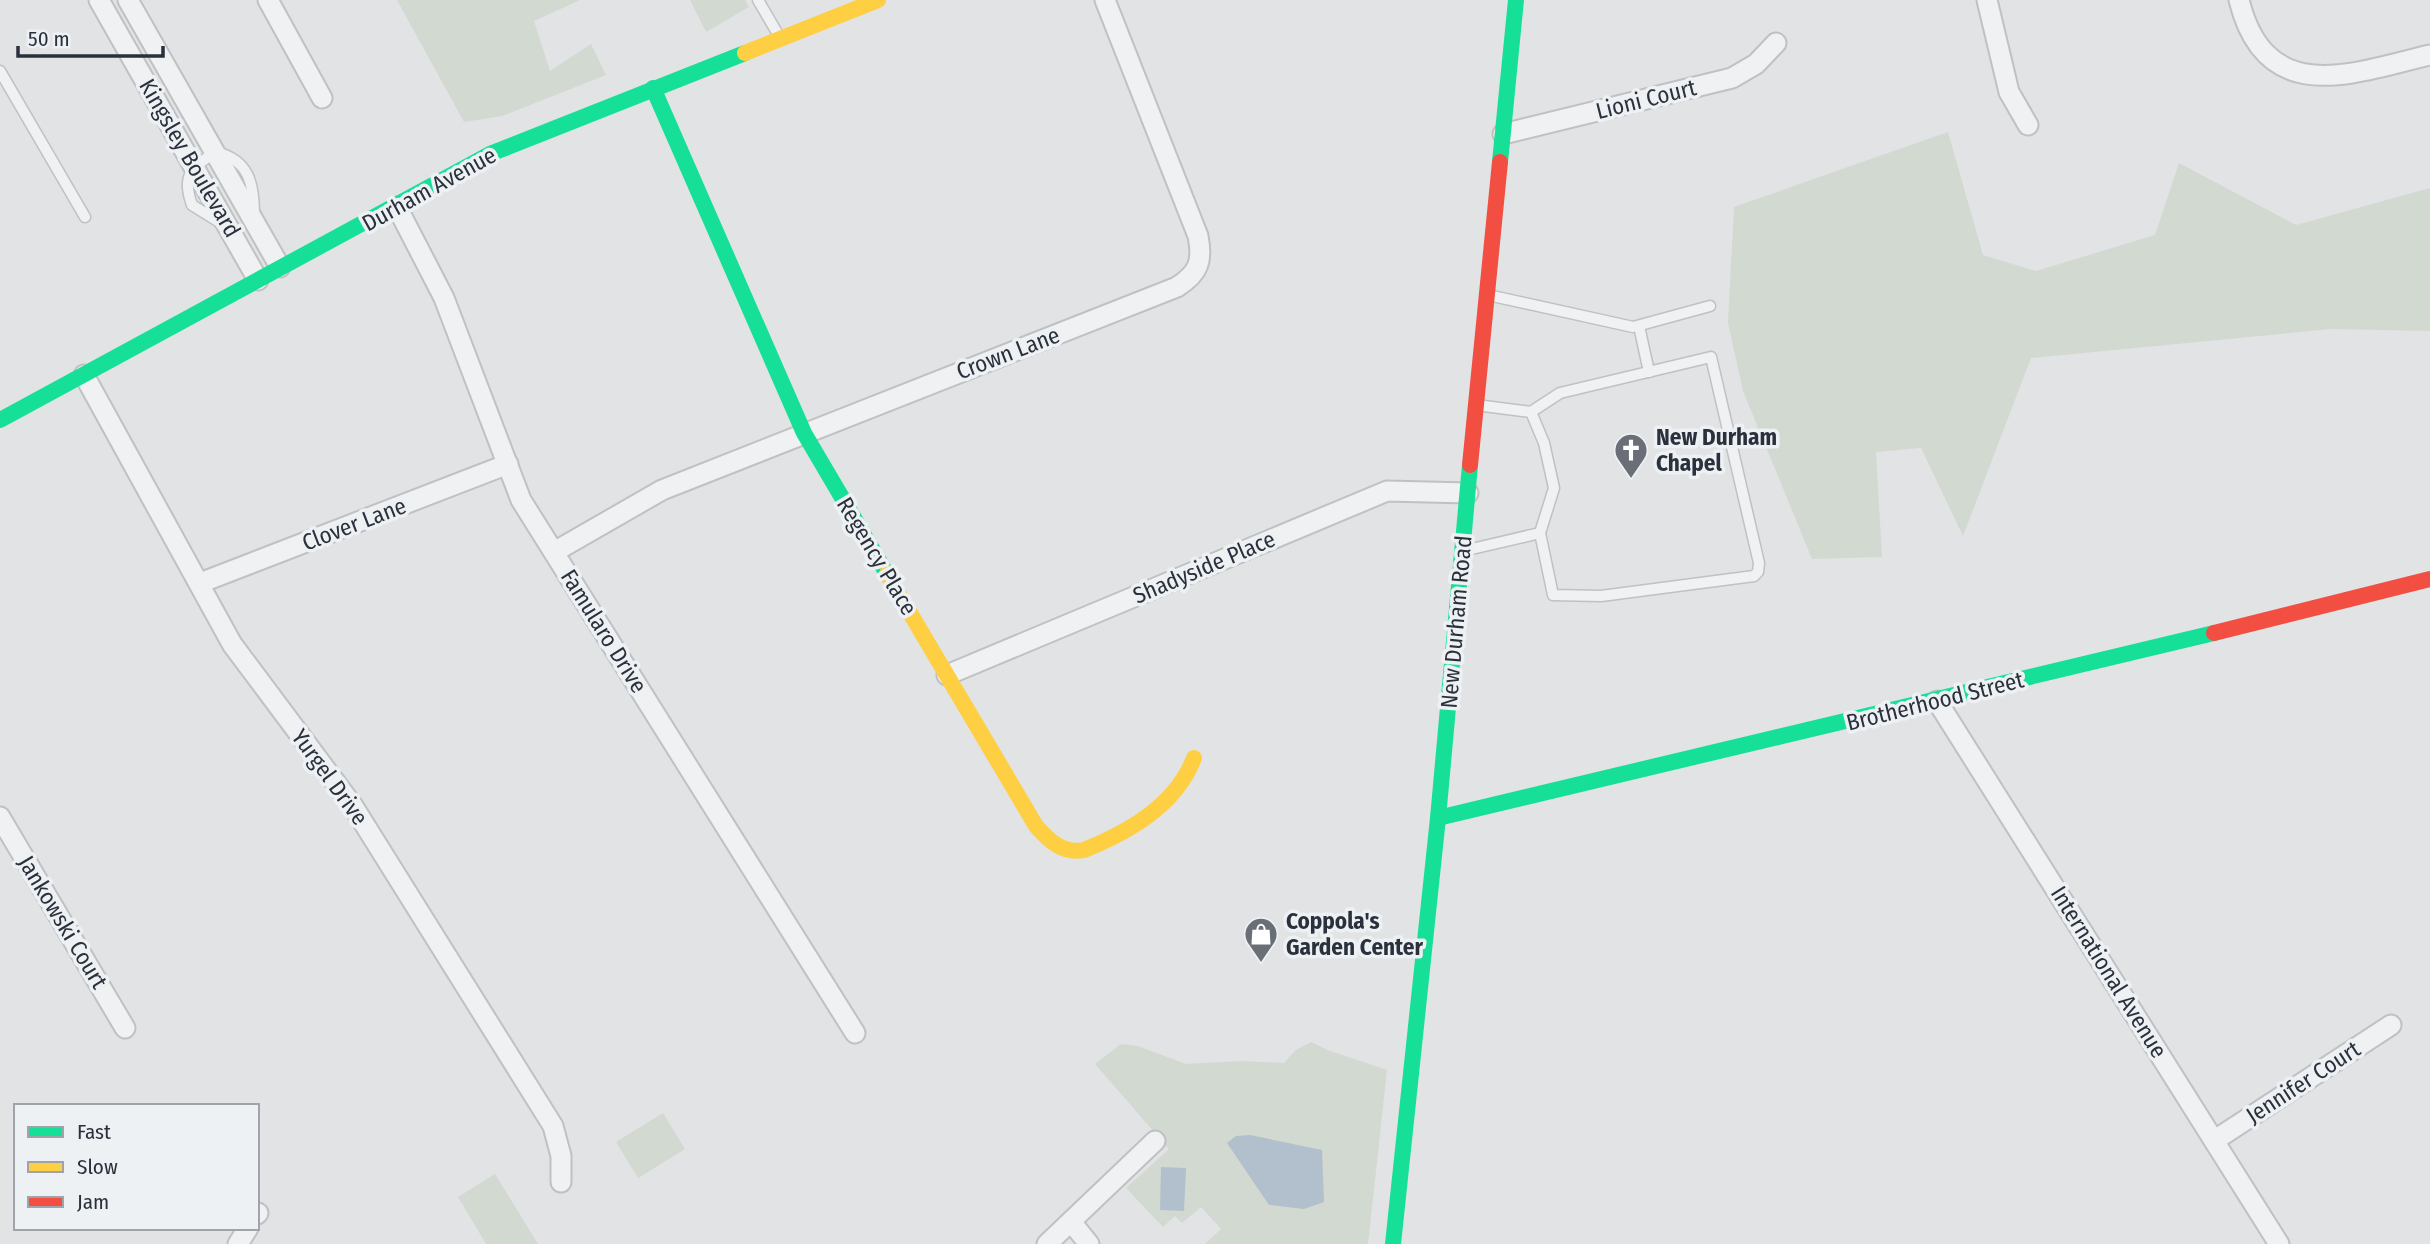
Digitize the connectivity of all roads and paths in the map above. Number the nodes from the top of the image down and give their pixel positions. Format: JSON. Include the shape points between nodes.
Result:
{"nodes":[{"id":1,"x":99,"y":0,"type":"edge"},
{"id":2,"x":128,"y":0,"type":"edge"},
{"id":3,"x":268,"y":0,"type":"edge"},
{"id":4,"x":758,"y":0,"type":"edge"},
{"id":5,"x":878,"y":0,"type":"edge"},
{"id":6,"x":1105,"y":0,"type":"edge"},
{"id":7,"x":1516,"y":0,"type":"edge"},
{"id":8,"x":1987,"y":0,"type":"edge"},
{"id":9,"x":2239,"y":0,"type":"edge"},
{"id":10,"x":780,"y":39,"type":"junction"},
{"id":11,"x":1776,"y":43,"type":"dead end"},
{"id":12,"x":2430,"y":55,"type":"edge"},
{"id":13,"x":0,"y":71,"type":"edge"},
{"id":14,"x":653,"y":88,"type":"junction"},
{"id":15,"x":322,"y":98,"type":"dead end"},
{"id":16,"x":2028,"y":125,"type":"dead end"},
{"id":17,"x":1503,"y":134,"type":"junction"},
{"id":18,"x":216,"y":152,"type":"junction"},
{"id":19,"x":194,"y":165,"type":"junction"},
{"id":20,"x":397,"y":207,"type":"junction"},
{"id":21,"x":85,"y":217,"type":"dead end"},
{"id":22,"x":280,"y":267,"type":"junction"},
{"id":23,"x":258,"y":280,"type":"junction"},
{"id":24,"x":1487,"y":295,"type":"junction"},
{"id":25,"x":1710,"y":306,"type":"dead end"},
{"id":26,"x":1639,"y":326,"type":"junction"},
{"id":27,"x":1649,"y":372,"type":"junction"},
{"id":28,"x":84,"y":375,"type":"junction"},
{"id":29,"x":1475,"y":405,"type":"junction"},
{"id":30,"x":1531,"y":412,"type":"junction"},
{"id":31,"x":0,"y":421,"type":"edge"},
{"id":32,"x":804,"y":433,"type":"junction"},
{"id":33,"x":508,"y":464,"type":"junction"},
{"id":34,"x":1468,"y":493,"type":"junction"},
{"id":35,"x":1540,"y":533,"type":"junction"},
{"id":36,"x":1462,"y":551,"type":"junction"},
{"id":37,"x":554,"y":552,"type":"junction"},
{"id":38,"x":2430,"y":579,"type":"edge"},
{"id":39,"x":200,"y":583,"type":"junction"},
{"id":40,"x":947,"y":675,"type":"junction"},
{"id":41,"x":1937,"y":701,"type":"junction"},
{"id":42,"x":1194,"y":758,"type":"dead end"},
{"id":43,"x":0,"y":817,"type":"edge"},
{"id":44,"x":1438,"y":818,"type":"junction"},
{"id":45,"x":2391,"y":1025,"type":"dead end"},
{"id":46,"x":125,"y":1028,"type":"dead end"},
{"id":47,"x":855,"y":1033,"type":"dead end"},
{"id":48,"x":2215,"y":1140,"type":"junction"},
{"id":49,"x":1155,"y":1141,"type":"dead end"},
{"id":50,"x":561,"y":1182,"type":"dead end"},
{"id":51,"x":1072,"y":1223,"type":"junction"},
{"id":52,"x":1047,"y":1244,"type":"edge"},
{"id":53,"x":1089,"y":1244,"type":"edge"},
{"id":54,"x":1394,"y":1244,"type":"edge"},
{"id":55,"x":2279,"y":1244,"type":"edge"}],
"edges":[{"from":1,"to":19,"type":"street","name":"Kingsley Boulevard"},
{"from":2,"to":18,"type":"street","name":"Kingsley Boulevard"},
{"from":3,"to":15,"type":"street"},
{"from":4,"to":10,"type":"lane"},
{"from":5,"to":10,"type":"main road","name":"Durham Avenue"},
{"from":6,"to":32,"type":"street","name":"Crown Lane","via":[[1198,236],[1199,268],[1177,287]]},
{"from":7,"to":17,"type":"main road","name":"New Durham Road"},
{"from":8,"to":16,"type":"street","via":[[2009,92]]},
{"from":9,"to":12,"type":"street","via":[[2243,16],[2267,53],[2281,65],[2316,78]]},
{"from":10,"to":14,"type":"main road","name":"Durham Avenue"},
{"from":11,"to":17,"type":"street","name":"Lioni Court","via":[[1756,64],[1732,78]]},
{"from":13,"to":21,"type":"lane"},
{"from":14,"to":20,"type":"main road","name":"Durham Avenue","via":[[490,154]]},
{"from":14,"to":32,"type":"main road","name":"Regency Place"},
{"from":17,"to":24,"type":"main road","name":"New Durham Road"},
{"from":18,"to":19,"type":"lane"},
{"from":18,"to":22,"type":"street","name":"Kingsley Boulevard"},
{"from":19,"to":23,"type":"street","name":"Kingsley Boulevard"},
{"from":20,"to":22,"type":"main road","name":"Durham Avenue"},
{"from":20,"to":33,"type":"street","name":"Famularo Drive","via":[[444,298]]},
{"from":22,"to":23,"type":"main road","name":"Durham Avenue"},
{"from":23,"to":28,"type":"main road","name":"Durham Avenue"},
{"from":24,"to":26,"type":"lane"},
{"from":24,"to":29,"type":"main road","name":"New Durham Road"},
{"from":25,"to":26,"type":"lane"},
{"from":26,"to":27,"type":"lane"},
{"from":27,"to":30,"type":"lane","via":[[1560,393]]},
{"from":27,"to":35,"type":"lane","via":[[1711,357],[1759,572],[1601,596],[1553,595]]},
{"from":28,"to":31,"type":"main road","name":"Durham Avenue"},
{"from":28,"to":39,"type":"street","name":"Yurgel Drive"},
{"from":29,"to":30,"type":"lane"},
{"from":29,"to":34,"type":"main road","name":"New Durham Road"},
{"from":30,"to":35,"type":"lane","via":[[1554,488]]},
{"from":32,"to":37,"type":"street","name":"Crown Lane","via":[[662,490]]},
{"from":32,"to":40,"type":"main road","name":"Regency Place"},
{"from":33,"to":37,"type":"street","name":"Famularo Drive","via":[[521,500]]},
{"from":33,"to":39,"type":"street","name":"Clover Lane"},
{"from":34,"to":36,"type":"main road","name":"New Durham Road"},
{"from":34,"to":40,"type":"street","name":"Shadyside Place","via":[[1387,491]]},
{"from":35,"to":36,"type":"lane"},
{"from":36,"to":44,"type":"main road","name":"New Durham Road"},
{"from":37,"to":47,"type":"street","name":"Famularo Drive"},
{"from":38,"to":41,"type":"main road","name":"Brotherhood Street"},
{"from":39,"to":50,"type":"street","name":"Yurgel Drive","via":[[232,644],[353,806],[553,1126],[561,1156]]},
{"from":40,"to":42,"type":"main road","name":"Regency Place","via":[[1036,826],[1050,842],[1065,849],[1094,848],[1173,796]]},
{"from":41,"to":44,"type":"main road","name":"Brotherhood Street"},
{"from":41,"to":48,"type":"street","name":"International Avenue"},
{"from":43,"to":46,"type":"street","name":"Jankowski Court"},
{"from":44,"to":54,"type":"main road","name":"New Durham Road"},
{"from":45,"to":48,"type":"street","name":"Jennifer Court"},
{"from":48,"to":55,"type":"street","name":"International Avenue"},
{"from":49,"to":51,"type":"street"},
{"from":51,"to":52,"type":"street"},
{"from":51,"to":53,"type":"street"}]}
